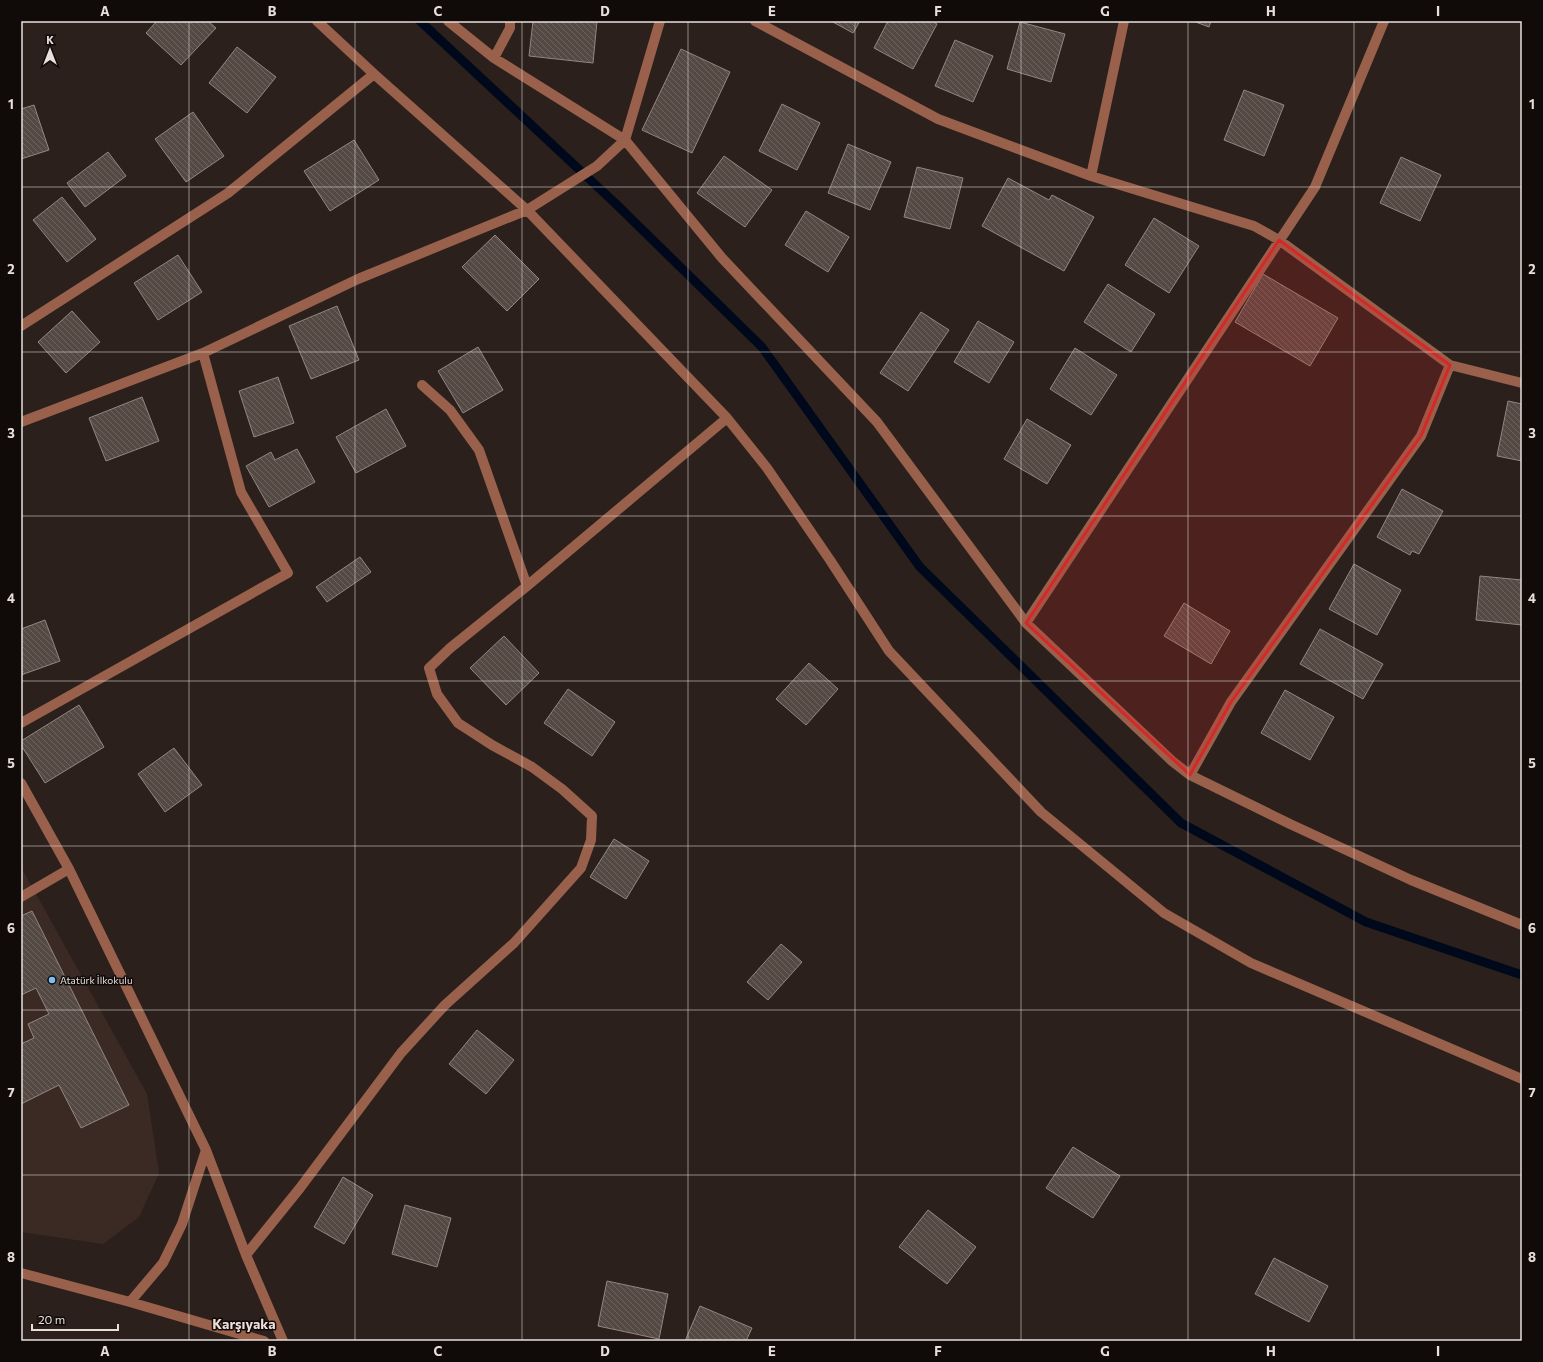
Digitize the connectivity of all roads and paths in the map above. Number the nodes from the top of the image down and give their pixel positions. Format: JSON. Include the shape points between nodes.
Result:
{"nodes":[{"id":1,"x":317,"y":21,"type":"edge"},
{"id":2,"x":448,"y":21,"type":"edge"},
{"id":3,"x":510,"y":21,"type":"edge"},
{"id":4,"x":660,"y":21,"type":"edge"},
{"id":5,"x":754,"y":21,"type":"edge"},
{"id":6,"x":1124,"y":21,"type":"edge"},
{"id":7,"x":1384,"y":21,"type":"edge"},
{"id":8,"x":494,"y":58,"type":"junction"},
{"id":9,"x":374,"y":74,"type":"junction"},
{"id":10,"x":624,"y":140,"type":"junction"},
{"id":11,"x":1091,"y":176,"type":"junction"},
{"id":12,"x":528,"y":210,"type":"junction"},
{"id":13,"x":1279,"y":240,"type":"junction"},
{"id":14,"x":21,"y":326,"type":"edge"},
{"id":15,"x":203,"y":353,"type":"junction"},
{"id":16,"x":1450,"y":365,"type":"junction"},
{"id":17,"x":1522,"y":383,"type":"edge"},
{"id":18,"x":422,"y":386,"type":"dead end"},
{"id":19,"x":727,"y":418,"type":"junction"},
{"id":20,"x":21,"y":422,"type":"edge"},
{"id":21,"x":527,"y":586,"type":"junction"},
{"id":22,"x":1026,"y":623,"type":"junction"},
{"id":23,"x":21,"y":724,"type":"edge"},
{"id":24,"x":1190,"y":775,"type":"junction"},
{"id":25,"x":21,"y":783,"type":"edge"},
{"id":26,"x":69,"y":869,"type":"junction"},
{"id":27,"x":21,"y":897,"type":"edge"},
{"id":28,"x":1522,"y":925,"type":"edge"},
{"id":29,"x":1522,"y":1079,"type":"edge"},
{"id":30,"x":206,"y":1150,"type":"junction"},
{"id":31,"x":246,"y":1255,"type":"junction"},
{"id":32,"x":21,"y":1273,"type":"edge"},
{"id":33,"x":130,"y":1302,"type":"junction"},
{"id":34,"x":264,"y":1341,"type":"edge"},
{"id":35,"x":283,"y":1341,"type":"edge"}],
"edges":[{"from":1,"to":9,"type":"street"},
{"from":2,"to":8,"type":"street"},
{"from":3,"to":8,"type":"street","via":[[510,28]]},
{"from":4,"to":10,"type":"street"},
{"from":5,"to":11,"type":"street","via":[[938,119]]},
{"from":6,"to":11,"type":"street"},
{"from":7,"to":13,"type":"street","via":[[1315,187]]},
{"from":8,"to":10,"type":"street"},
{"from":9,"to":12,"type":"street"},
{"from":9,"to":14,"type":"street","via":[[228,193]]},
{"from":10,"to":12,"type":"street","via":[[597,166]]},
{"from":10,"to":22,"type":"street","via":[[722,258],[877,422]]},
{"from":11,"to":13,"type":"street","via":[[1254,226]]},
{"from":12,"to":15,"type":"street","via":[[358,279]]},
{"from":12,"to":19,"type":"street"},
{"from":13,"to":16,"type":"street"},
{"from":13,"to":22,"type":"street"},
{"from":15,"to":20,"type":"street"},
{"from":15,"to":23,"type":"street","via":[[241,492],[288,572]]},
{"from":16,"to":17,"type":"street"},
{"from":16,"to":24,"type":"street","via":[[1421,436],[1231,702]]},
{"from":18,"to":21,"type":"street","via":[[450,410],[479,450]]},
{"from":19,"to":21,"type":"street"},
{"from":19,"to":29,"type":"street","via":[[767,468],[889,651],[1040,812],[1164,913],[1251,963]]},
{"from":21,"to":31,"type":"street","via":[[429,668],[437,694],[458,722],[532,767],[592,816],[591,840],[581,868],[514,943],[445,1005],[401,1052],[300,1188]]},
{"from":22,"to":24,"type":"street"},
{"from":24,"to":28,"type":"street","via":[[1411,880]]},
{"from":25,"to":26,"type":"street"},
{"from":26,"to":27,"type":"street"},
{"from":26,"to":30,"type":"street"},
{"from":30,"to":31,"type":"street"},
{"from":30,"to":33,"type":"street","via":[[179,1231],[163,1263]]},
{"from":31,"to":35,"type":"street"},
{"from":32,"to":33,"type":"street"},
{"from":33,"to":34,"type":"street"}]}
